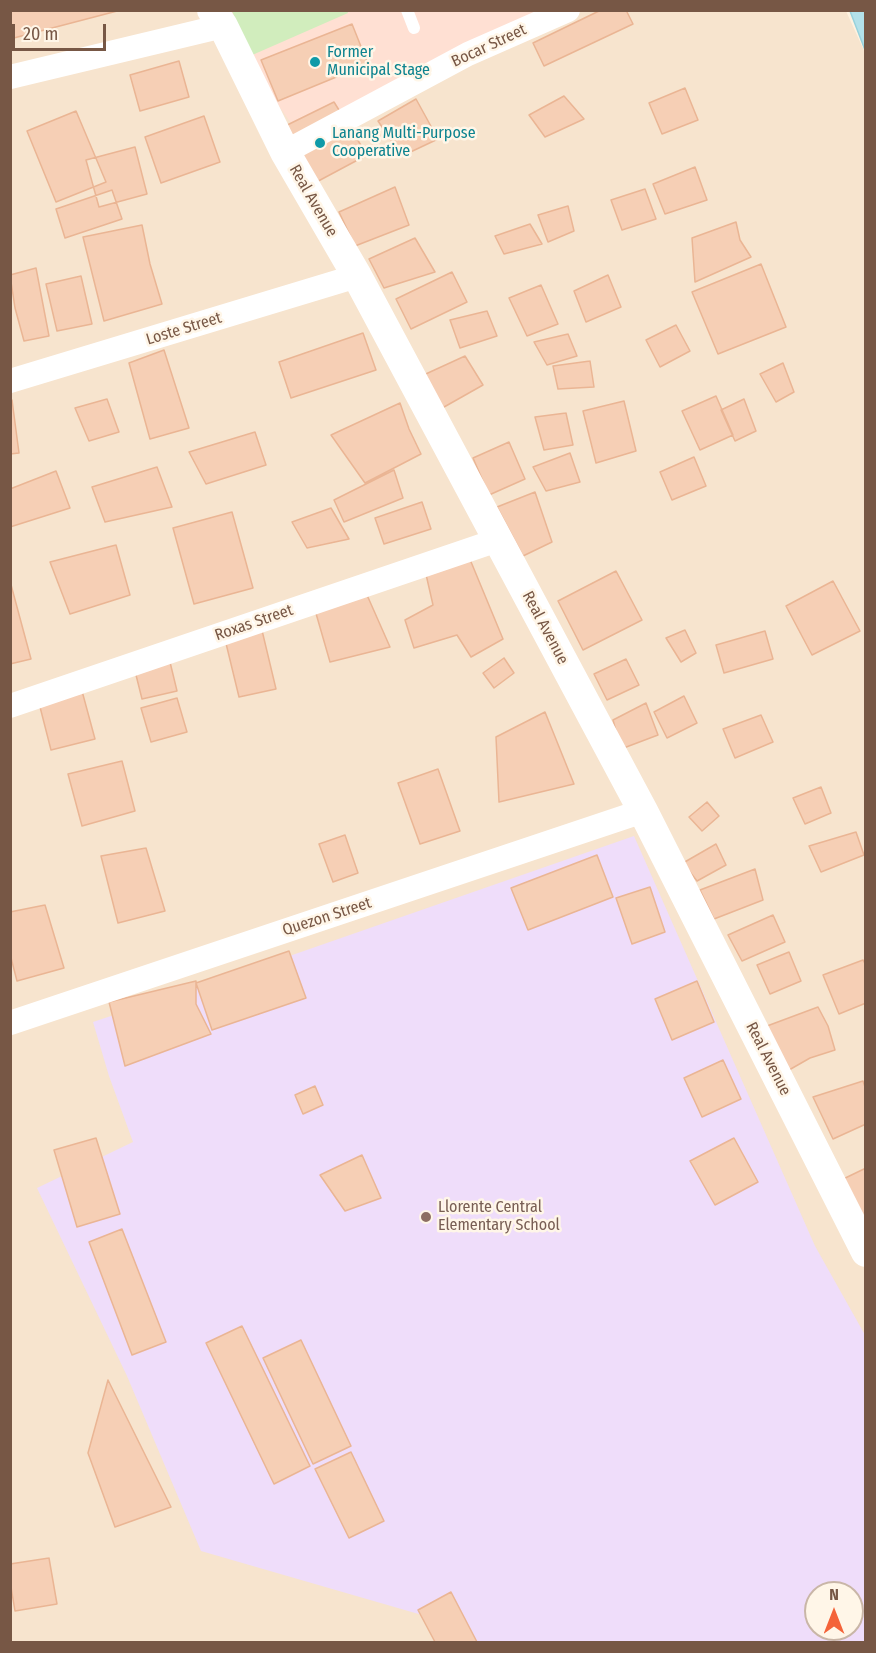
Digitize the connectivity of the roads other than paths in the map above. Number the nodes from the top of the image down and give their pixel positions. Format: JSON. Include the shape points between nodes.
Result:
{"nodes":[{"id":1,"x":407,"y":10,"type":"edge"},
{"id":2,"x":568,"y":10,"type":"edge"},
{"id":3,"x":218,"y":18,"type":"edge"},
{"id":4,"x":414,"y":28,"type":"dead end"},
{"id":5,"x":10,"y":77,"type":"edge"},
{"id":6,"x":285,"y":152,"type":"junction"},
{"id":7,"x":357,"y":276,"type":"junction"},
{"id":8,"x":10,"y":381,"type":"edge"},
{"id":9,"x":498,"y":540,"type":"junction"},
{"id":10,"x":10,"y":706,"type":"edge"},
{"id":11,"x":643,"y":812,"type":"junction"},
{"id":12,"x":10,"y":1023,"type":"edge"},
{"id":13,"x":866,"y":1252,"type":"edge"}],
"edges":[{"from":1,"to":4,"type":"lane"},
{"from":2,"to":6,"type":"street","name":"Bocar Street","via":[[468,54]]},
{"from":3,"to":5,"type":"street"},
{"from":3,"to":6,"type":"street","name":"Real Avenue"},
{"from":6,"to":7,"type":"street","name":"Real Avenue"},
{"from":7,"to":8,"type":"street","name":"Loste Street"},
{"from":7,"to":9,"type":"street","name":"Real Avenue"},
{"from":9,"to":10,"type":"street","name":"Roxas Street"},
{"from":9,"to":11,"type":"street","name":"Real Avenue"},
{"from":11,"to":12,"type":"street","name":"Quezon Street"},
{"from":11,"to":13,"type":"street","name":"Real Avenue"}]}
